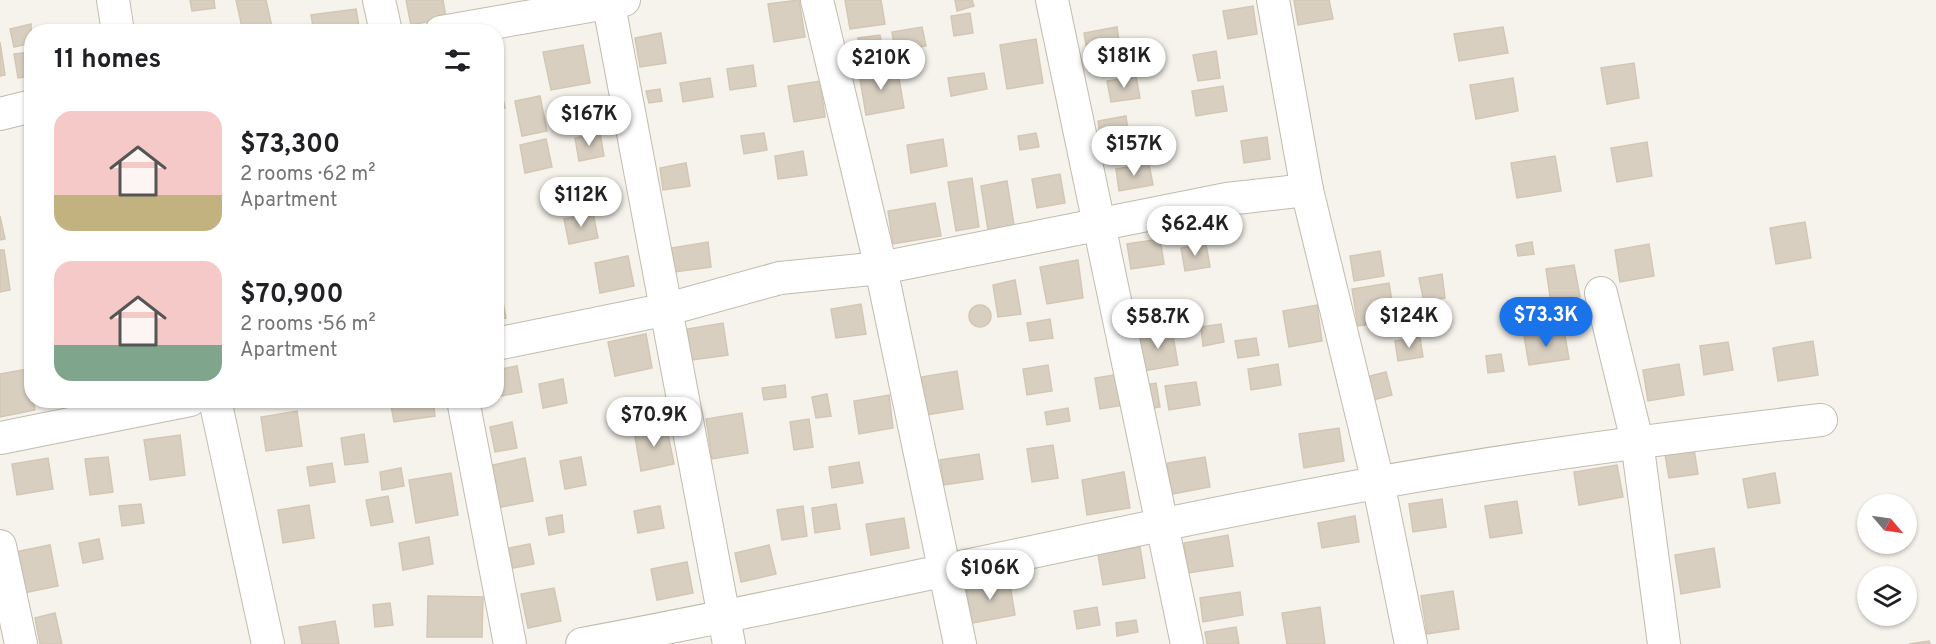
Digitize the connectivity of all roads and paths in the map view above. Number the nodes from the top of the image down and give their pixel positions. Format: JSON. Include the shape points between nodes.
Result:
{"nodes":[{"id":1,"x":113,"y":0,"type":"edge"},
{"id":2,"x":379,"y":0,"type":"edge"},
{"id":3,"x":817,"y":0,"type":"edge"},
{"id":4,"x":1052,"y":0,"type":"edge"},
{"id":5,"x":1273,"y":0,"type":"edge"},
{"id":6,"x":613,"y":1,"type":"edge"},
{"id":7,"x":117,"y":24,"type":"edge"},
{"id":8,"x":384,"y":24,"type":"edge"},
{"id":9,"x":485,"y":24,"type":"edge"},
{"id":10,"x":24,"y":108,"type":"edge"},
{"id":11,"x":0,"y":114,"type":"edge"},
{"id":12,"x":1307,"y":190,"type":"junction"},
{"id":13,"x":1100,"y":226,"type":"junction"},
{"id":14,"x":881,"y":268,"type":"junction"},
{"id":15,"x":1601,"y":293,"type":"dead end"},
{"id":16,"x":668,"y":309,"type":"junction"},
{"id":17,"x":504,"y":342,"type":"edge"},
{"id":18,"x":150,"y":408,"type":"edge"},
{"id":19,"x":217,"y":408,"type":"edge"},
{"id":20,"x":466,"y":408,"type":"edge"},
{"id":21,"x":1821,"y":420,"type":"dead end"},
{"id":22,"x":0,"y":438,"type":"edge"},
{"id":23,"x":1637,"y":441,"type":"junction"},
{"id":24,"x":1378,"y":482,"type":"junction"},
{"id":25,"x":1161,"y":524,"type":"junction"},
{"id":26,"x":0,"y":546,"type":"edge"},
{"id":27,"x":945,"y":572,"type":"junction"},
{"id":28,"x":727,"y":631,"type":"edge"},
{"id":29,"x":21,"y":644,"type":"edge"},
{"id":30,"x":268,"y":644,"type":"edge"},
{"id":31,"x":510,"y":644,"type":"edge"},
{"id":32,"x":582,"y":644,"type":"edge"},
{"id":33,"x":960,"y":644,"type":"edge"},
{"id":34,"x":1187,"y":644,"type":"edge"},
{"id":35,"x":1411,"y":644,"type":"edge"},
{"id":36,"x":1664,"y":644,"type":"edge"}],
"edges":[{"from":1,"to":7,"type":"street"},
{"from":2,"to":8,"type":"street"},
{"from":3,"to":14,"type":"street"},
{"from":4,"to":13,"type":"street"},
{"from":5,"to":12,"type":"street"},
{"from":6,"to":9,"type":"street"},
{"from":6,"to":16,"type":"street"},
{"from":10,"to":11,"type":"street"},
{"from":12,"to":13,"type":"street","via":[[1227,199]]},
{"from":12,"to":24,"type":"street"},
{"from":13,"to":14,"type":"street"},
{"from":13,"to":25,"type":"street"},
{"from":14,"to":16,"type":"street","via":[[780,278]]},
{"from":14,"to":27,"type":"street"},
{"from":15,"to":23,"type":"street"},
{"from":16,"to":17,"type":"street"},
{"from":16,"to":28,"type":"street"},
{"from":18,"to":22,"type":"street"},
{"from":19,"to":30,"type":"street"},
{"from":20,"to":31,"type":"street"},
{"from":21,"to":23,"type":"street"},
{"from":23,"to":24,"type":"street"},
{"from":23,"to":36,"type":"street"},
{"from":24,"to":25,"type":"street"},
{"from":24,"to":35,"type":"street"},
{"from":25,"to":27,"type":"street"},
{"from":25,"to":34,"type":"street"},
{"from":26,"to":29,"type":"street"},
{"from":27,"to":28,"type":"street"},
{"from":27,"to":33,"type":"street"},
{"from":28,"to":32,"type":"street"}]}
